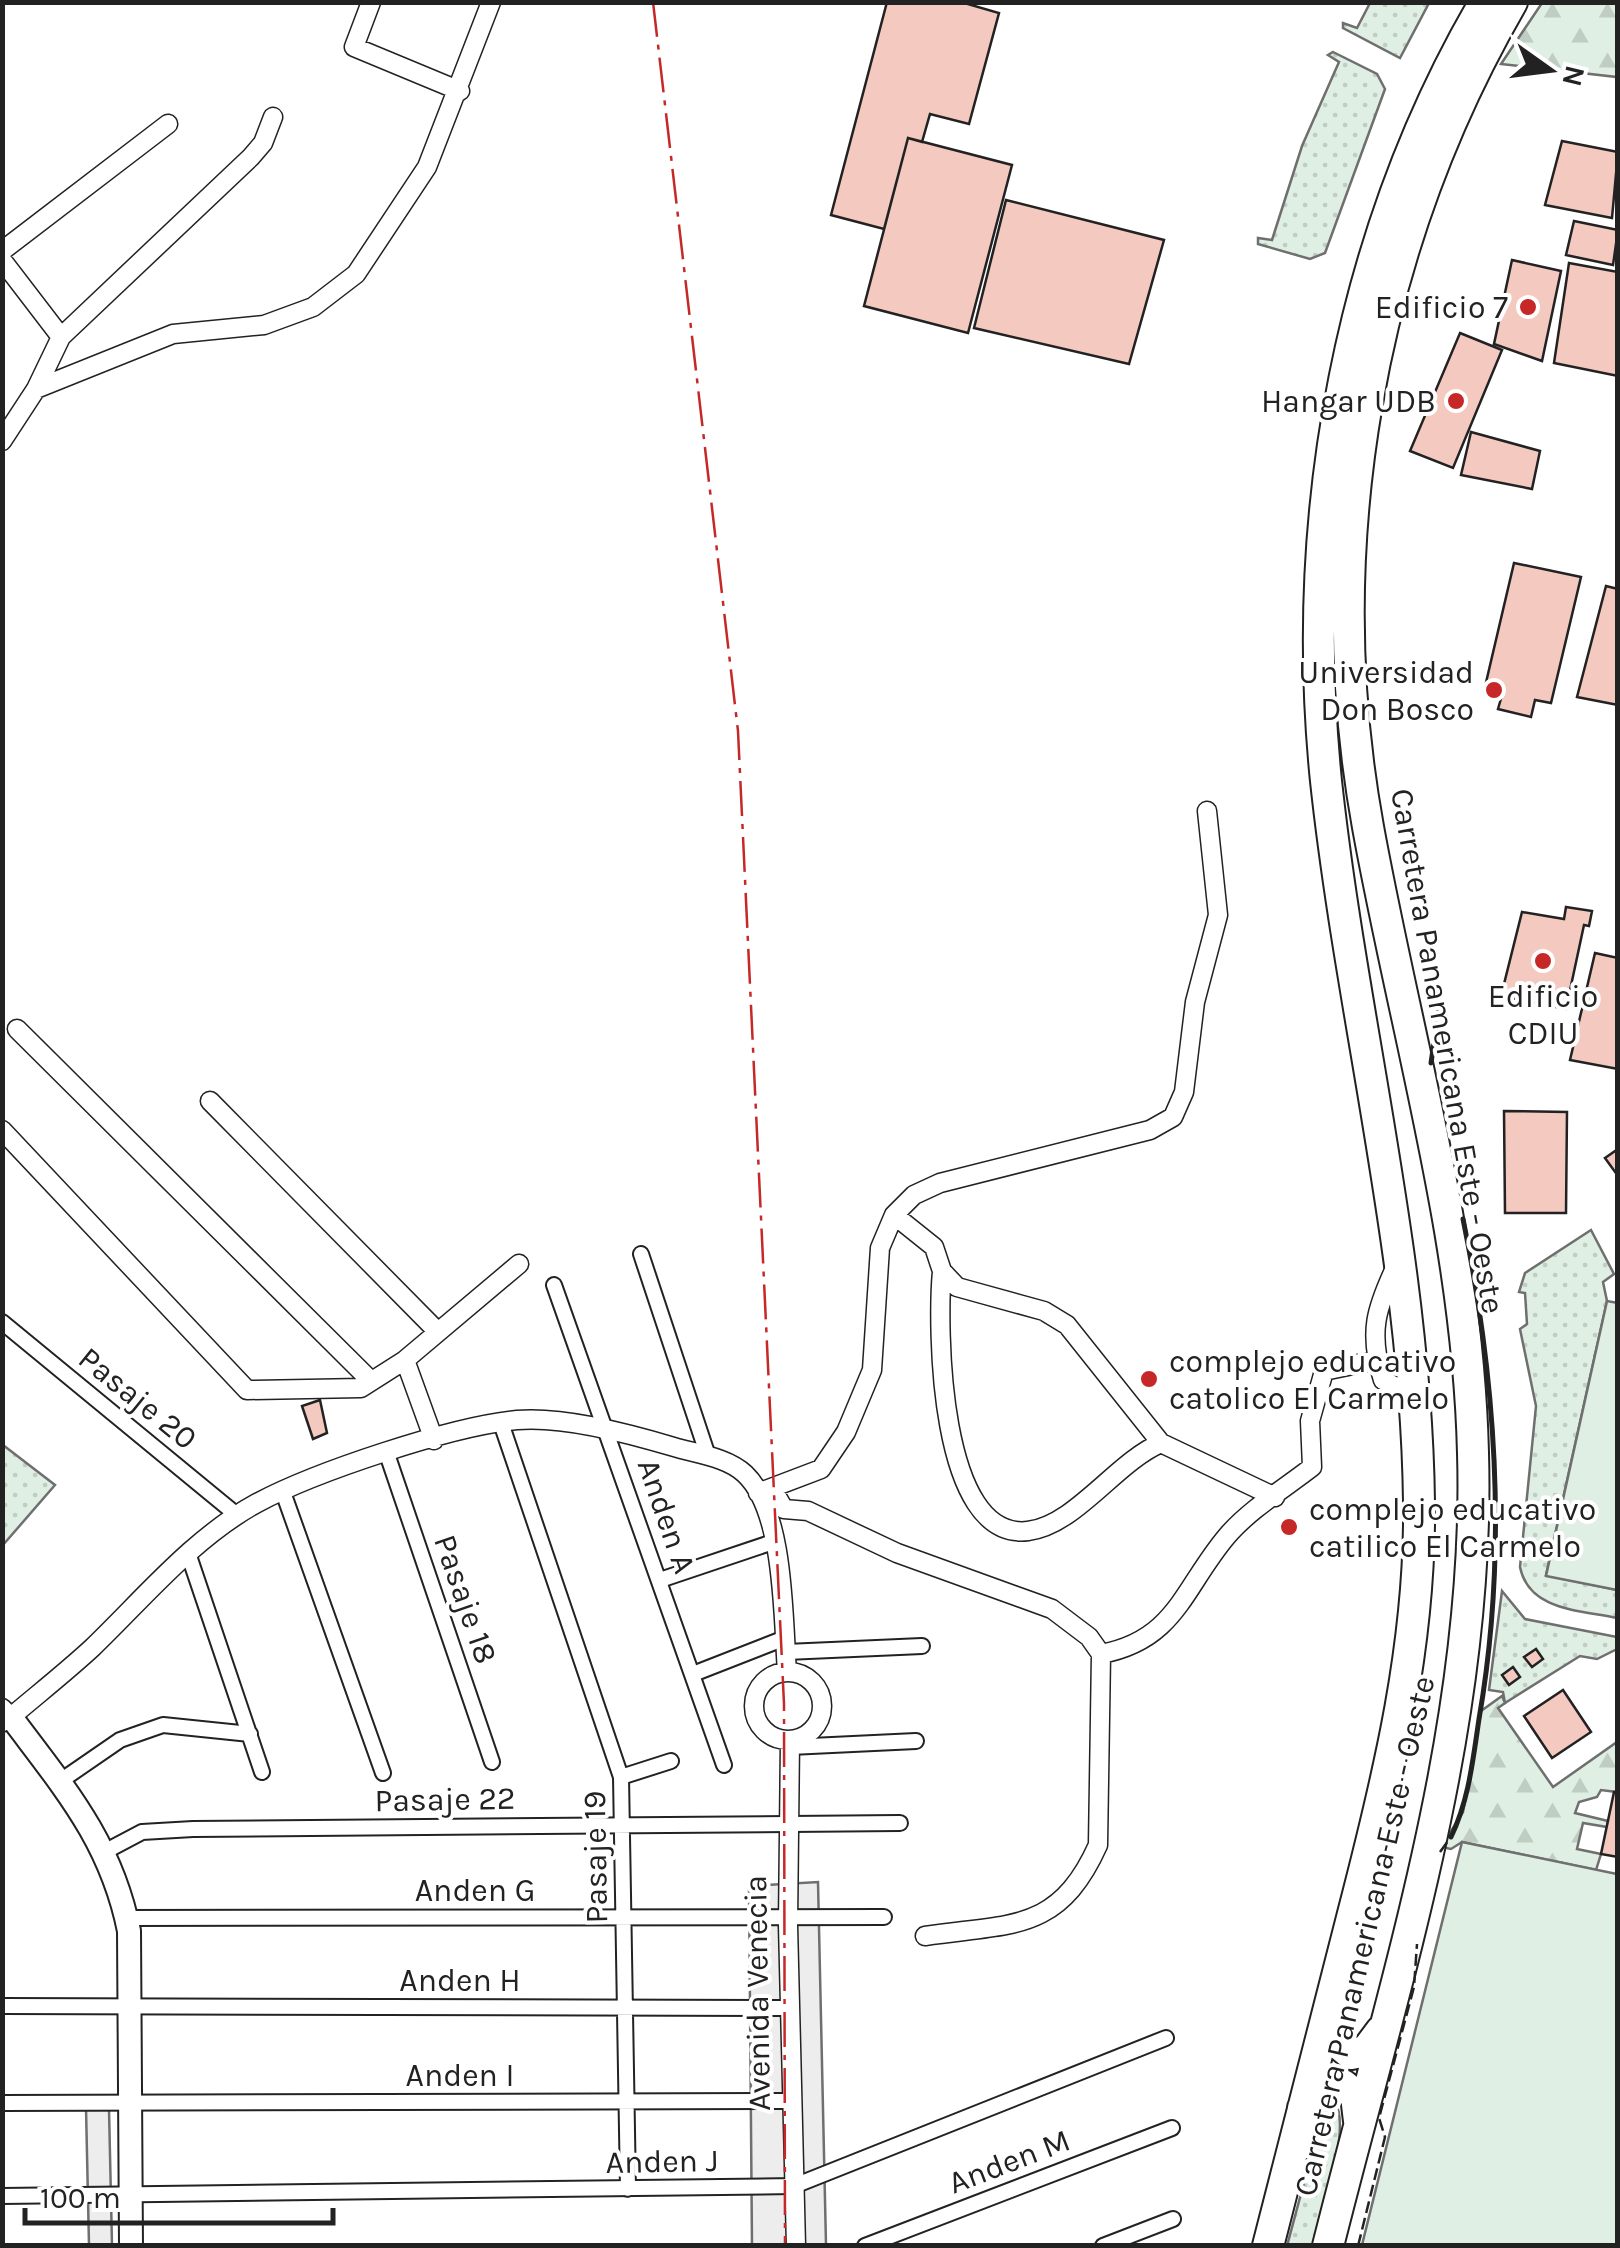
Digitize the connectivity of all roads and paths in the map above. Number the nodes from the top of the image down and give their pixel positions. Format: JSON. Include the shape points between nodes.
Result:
{"nodes":[{"id":1,"x":370,"y":2,"type":"edge"},
{"id":2,"x":491,"y":2,"type":"edge"},
{"id":3,"x":1485,"y":2,"type":"edge"},
{"id":4,"x":1512,"y":2,"type":"edge"},
{"id":5,"x":460,"y":91,"type":"junction"},
{"id":6,"x":273,"y":118,"type":"dead end"},
{"id":7,"x":168,"y":124,"type":"dead end"},
{"id":8,"x":2,"y":251,"type":"edge"},
{"id":9,"x":2,"y":260,"type":"edge"},
{"id":10,"x":61,"y":337,"type":"junction"},
{"id":11,"x":36,"y":389,"type":"junction"},
{"id":12,"x":2,"y":441,"type":"edge"},
{"id":13,"x":1207,"y":811,"type":"dead end"},
{"id":14,"x":17,"y":1029,"type":"dead end"},
{"id":15,"x":210,"y":1101,"type":"dead end"},
{"id":16,"x":2,"y":1130,"type":"edge"},
{"id":17,"x":894,"y":1215,"type":"junction"},
{"id":18,"x":641,"y":1254,"type":"dead end"},
{"id":19,"x":1399,"y":1259,"type":"junction"},
{"id":20,"x":519,"y":1264,"type":"dead end"},
{"id":21,"x":942,"y":1271,"type":"junction"},
{"id":22,"x":554,"y":1286,"type":"dead end"},
{"id":23,"x":2,"y":1322,"type":"edge"},
{"id":24,"x":438,"y":1332,"type":"junction"},
{"id":25,"x":406,"y":1360,"type":"junction"},
{"id":26,"x":1377,"y":1360,"type":"junction"},
{"id":27,"x":371,"y":1381,"type":"junction"},
{"id":28,"x":1412,"y":1396,"type":"junction"},
{"id":29,"x":501,"y":1423,"type":"junction"},
{"id":30,"x":608,"y":1432,"type":"junction"},
{"id":31,"x":434,"y":1440,"type":"junction"},
{"id":32,"x":1161,"y":1443,"type":"junction"},
{"id":33,"x":388,"y":1454,"type":"junction"},
{"id":34,"x":708,"y":1456,"type":"junction"},
{"id":35,"x":284,"y":1492,"type":"junction"},
{"id":36,"x":766,"y":1492,"type":"junction"},
{"id":37,"x":1275,"y":1496,"type":"junction"},
{"id":38,"x":238,"y":1516,"type":"junction"},
{"id":39,"x":773,"y":1542,"type":"junction"},
{"id":40,"x":188,"y":1553,"type":"junction"},
{"id":41,"x":660,"y":1580,"type":"junction"},
{"id":42,"x":785,"y":1645,"type":"junction"},
{"id":43,"x":922,"y":1646,"type":"dead end"},
{"id":44,"x":1101,"y":1654,"type":"junction"},
{"id":45,"x":787,"y":1672,"type":"junction"},
{"id":46,"x":692,"y":1674,"type":"junction"},
{"id":47,"x":5,"y":1715,"type":"edge"},
{"id":48,"x":250,"y":1734,"type":"junction"},
{"id":49,"x":916,"y":1741,"type":"dead end"},
{"id":50,"x":790,"y":1744,"type":"junction"},
{"id":51,"x":671,"y":1761,"type":"dead end"},
{"id":52,"x":492,"y":1762,"type":"dead end"},
{"id":53,"x":724,"y":1766,"type":"dead end"},
{"id":54,"x":262,"y":1772,"type":"dead end"},
{"id":55,"x":383,"y":1773,"type":"dead end"},
{"id":56,"x":621,"y":1777,"type":"junction"},
{"id":57,"x":59,"y":1782,"type":"junction"},
{"id":58,"x":789,"y":1824,"type":"junction"},
{"id":59,"x":900,"y":1824,"type":"dead end"},
{"id":60,"x":622,"y":1825,"type":"junction"},
{"id":61,"x":106,"y":1851,"type":"junction"},
{"id":62,"x":884,"y":1917,"type":"dead end"},
{"id":63,"x":126,"y":1918,"type":"junction"},
{"id":64,"x":624,"y":1918,"type":"junction"},
{"id":65,"x":788,"y":1918,"type":"junction"},
{"id":66,"x":925,"y":1936,"type":"dead end"},
{"id":67,"x":2,"y":2006,"type":"edge"},
{"id":68,"x":130,"y":2006,"type":"junction"},
{"id":69,"x":625,"y":2008,"type":"junction"},
{"id":70,"x":789,"y":2008,"type":"junction"},
{"id":71,"x":1327,"y":2023,"type":"junction"},
{"id":72,"x":1381,"y":2031,"type":"junction"},
{"id":73,"x":1166,"y":2038,"type":"dead end"},
{"id":74,"x":790,"y":2101,"type":"junction"},
{"id":75,"x":627,"y":2102,"type":"junction"},
{"id":76,"x":2,"y":2104,"type":"edge"},
{"id":77,"x":130,"y":2104,"type":"junction"},
{"id":78,"x":1303,"y":2108,"type":"junction"},
{"id":79,"x":1359,"y":2121,"type":"junction"},
{"id":80,"x":1172,"y":2128,"type":"dead end"},
{"id":81,"x":794,"y":2186,"type":"junction"},
{"id":82,"x":628,"y":2189,"type":"junction"},
{"id":83,"x":2,"y":2196,"type":"edge"},
{"id":84,"x":131,"y":2197,"type":"junction"},
{"id":85,"x":1173,"y":2218,"type":"dead end"},
{"id":86,"x":131,"y":2246,"type":"edge"},
{"id":87,"x":796,"y":2246,"type":"edge"},
{"id":88,"x":864,"y":2246,"type":"edge"},
{"id":89,"x":1102,"y":2246,"type":"edge"},
{"id":90,"x":1268,"y":2246,"type":"edge"},
{"id":91,"x":1328,"y":2246,"type":"edge"}],
"edges":[{"from":1,"to":5,"type":"street","via":[[354,48]]},
{"from":2,"to":5,"type":"street"},
{"from":3,"to":19,"type":"highway","name":"Carretera Panamericana Este - Oeste","via":[[1425,116],[1375,255],[1348,360],[1325,508],[1318,635],[1326,780]]},
{"from":4,"to":72,"type":"highway","name":"Carretera Panamericana Este - Oeste","via":[[1442,138],[1391,291],[1362,425],[1351,537],[1350,658],[1367,823],[1446,1206],[1474,1450],[1473,1552],[1455,1727]]},
{"from":5,"to":11,"type":"street","via":[[427,166],[356,274],[313,307],[264,325],[173,334]]},
{"from":6,"to":10,"type":"street","via":[[251,157]]},
{"from":7,"to":8,"type":"street"},
{"from":9,"to":10,"type":"street"},
{"from":10,"to":11,"type":"street"},
{"from":11,"to":12,"type":"street"},
{"from":13,"to":17,"type":"street","via":[[1218,915],[1194,1002],[1184,1092],[1172,1117],[1150,1130],[940,1183]]},
{"from":14,"to":27,"type":"street"},
{"from":15,"to":24,"type":"street"},
{"from":16,"to":27,"type":"street","via":[[247,1390],[361,1388]]},
{"from":17,"to":21,"type":"street","via":[[934,1247]]},
{"from":17,"to":36,"type":"street","via":[[880,1248],[872,1370],[859,1406],[821,1469]]},
{"from":18,"to":34,"type":"street"},
{"from":19,"to":26,"type":"street","via":[[1376,1308]]},
{"from":19,"to":28,"type":"highway","name":"Carretera Panamericana Este - Oeste"},
{"from":20,"to":24,"type":"street"},
{"from":21,"to":32,"type":"street","via":[[958,1286],[1044,1311],[1067,1325]]},
{"from":21,"to":32,"type":"street","via":[[937,1325],[948,1418],[970,1496],[986,1513],[1014,1530],[1053,1522],[1134,1454]]},
{"from":22,"to":30,"type":"street","name":"Anden A"},
{"from":23,"to":38,"type":"street","name":"Pasaje 20"},
{"from":24,"to":25,"type":"street"},
{"from":25,"to":27,"type":"street"},
{"from":25,"to":31,"type":"street"},
{"from":26,"to":28,"type":"street","via":[[1384,1380]]},
{"from":26,"to":37,"type":"street","via":[[1324,1371],[1310,1422],[1312,1468]]},
{"from":28,"to":71,"type":"highway","name":"Carretera Panamericana Este - Oeste","via":[[1419,1496],[1404,1706]]},
{"from":29,"to":30,"type":"street"},
{"from":29,"to":31,"type":"street"},
{"from":29,"to":56,"type":"street","name":"Pasaje 19"},
{"from":30,"to":34,"type":"street"},
{"from":30,"to":41,"type":"street","name":"Anden A"},
{"from":31,"to":33,"type":"street"},
{"from":32,"to":37,"type":"street"},
{"from":33,"to":35,"type":"street"},
{"from":33,"to":52,"type":"street","name":"Pasaje 18"},
{"from":34,"to":36,"type":"street"},
{"from":35,"to":38,"type":"street"},
{"from":35,"to":55,"type":"street"},
{"from":36,"to":39,"type":"street"},
{"from":36,"to":44,"type":"street","via":[[784,1509],[808,1511],[898,1553],[1052,1609]]},
{"from":37,"to":44,"type":"street","via":[[1229,1534],[1161,1629],[1131,1648]]},
{"from":38,"to":40,"type":"street"},
{"from":39,"to":41,"type":"street"},
{"from":39,"to":42,"type":"street"},
{"from":40,"to":47,"type":"street","via":[[88,1652]]},
{"from":40,"to":48,"type":"street"},
{"from":41,"to":46,"type":"street","name":"Anden A"},
{"from":42,"to":43,"type":"street"},
{"from":42,"to":45,"type":"street"},
{"from":42,"to":46,"type":"street"},
{"from":44,"to":66,"type":"street","via":[[1098,1845],[1086,1872],[1038,1920]]},
{"from":45,"to":50,"type":"street","via":[[810,1679],[822,1700],[812,1731]]},
{"from":45,"to":50,"type":"street","via":[[759,1688],[754,1712],[767,1733]]},
{"from":46,"to":53,"type":"street","name":"Anden A"},
{"from":47,"to":57,"type":"street"},
{"from":48,"to":54,"type":"street"},
{"from":48,"to":57,"type":"street","via":[[163,1725],[120,1740]]},
{"from":49,"to":50,"type":"street"},
{"from":50,"to":58,"type":"street","name":"Avenida Venecia"},
{"from":51,"to":56,"type":"street"},
{"from":56,"to":60,"type":"street","name":"Pasaje 19"},
{"from":57,"to":61,"type":"street"},
{"from":58,"to":59,"type":"street","name":"Pasaje 22"},
{"from":58,"to":60,"type":"street","name":"Pasaje 22"},
{"from":58,"to":65,"type":"street","name":"Avenida Venecia"},
{"from":60,"to":61,"type":"street","name":"Pasaje 22","via":[[193,1829],[142,1832]]},
{"from":60,"to":64,"type":"street","name":"Pasaje 19"},
{"from":61,"to":63,"type":"street"},
{"from":62,"to":65,"type":"street","name":"Anden G"},
{"from":63,"to":64,"type":"street","name":"Anden G"},
{"from":63,"to":68,"type":"street"},
{"from":64,"to":65,"type":"street","name":"Anden G"},
{"from":64,"to":69,"type":"street","name":"Pasaje 19"},
{"from":65,"to":70,"type":"street","name":"Avenida Venecia"},
{"from":67,"to":68,"type":"street","name":"Anden H"},
{"from":68,"to":69,"type":"street","name":"Anden H"},
{"from":68,"to":77,"type":"street"},
{"from":69,"to":70,"type":"street","name":"Anden H"},
{"from":69,"to":75,"type":"street","name":"Pasaje 19"},
{"from":70,"to":74,"type":"street","name":"Avenida Venecia"},
{"from":71,"to":72,"type":"highway","via":[[1351,2054],[1366,2052]]},
{"from":71,"to":78,"type":"highway","name":"Carretera Panamericana Este - Oeste"},
{"from":72,"to":79,"type":"highway","name":"Carretera Panamericana Este - Oeste"},
{"from":73,"to":81,"type":"street","name":"Anden J"},
{"from":74,"to":75,"type":"street","name":"Anden I"},
{"from":74,"to":81,"type":"street","name":"Avenida Venecia"},
{"from":75,"to":77,"type":"street","name":"Anden I"},
{"from":75,"to":82,"type":"street","name":"Pasaje 19"},
{"from":76,"to":77,"type":"street","name":"Anden I"},
{"from":77,"to":84,"type":"street"},
{"from":78,"to":79,"type":"highway","via":[[1327,2088],[1343,2085],[1356,2096]]},
{"from":78,"to":90,"type":"highway","name":"Carretera Panamericana Este - Oeste"},
{"from":79,"to":91,"type":"highway","name":"Carretera Panamericana Este - Oeste"},
{"from":80,"to":88,"type":"street","name":"Anden M"},
{"from":81,"to":82,"type":"street","name":"Anden J"},
{"from":81,"to":87,"type":"street","name":"Avenida Venecia"},
{"from":82,"to":84,"type":"street","name":"Anden J"},
{"from":83,"to":84,"type":"street","name":"Anden J"},
{"from":84,"to":86,"type":"street"},
{"from":85,"to":89,"type":"street"}]}
